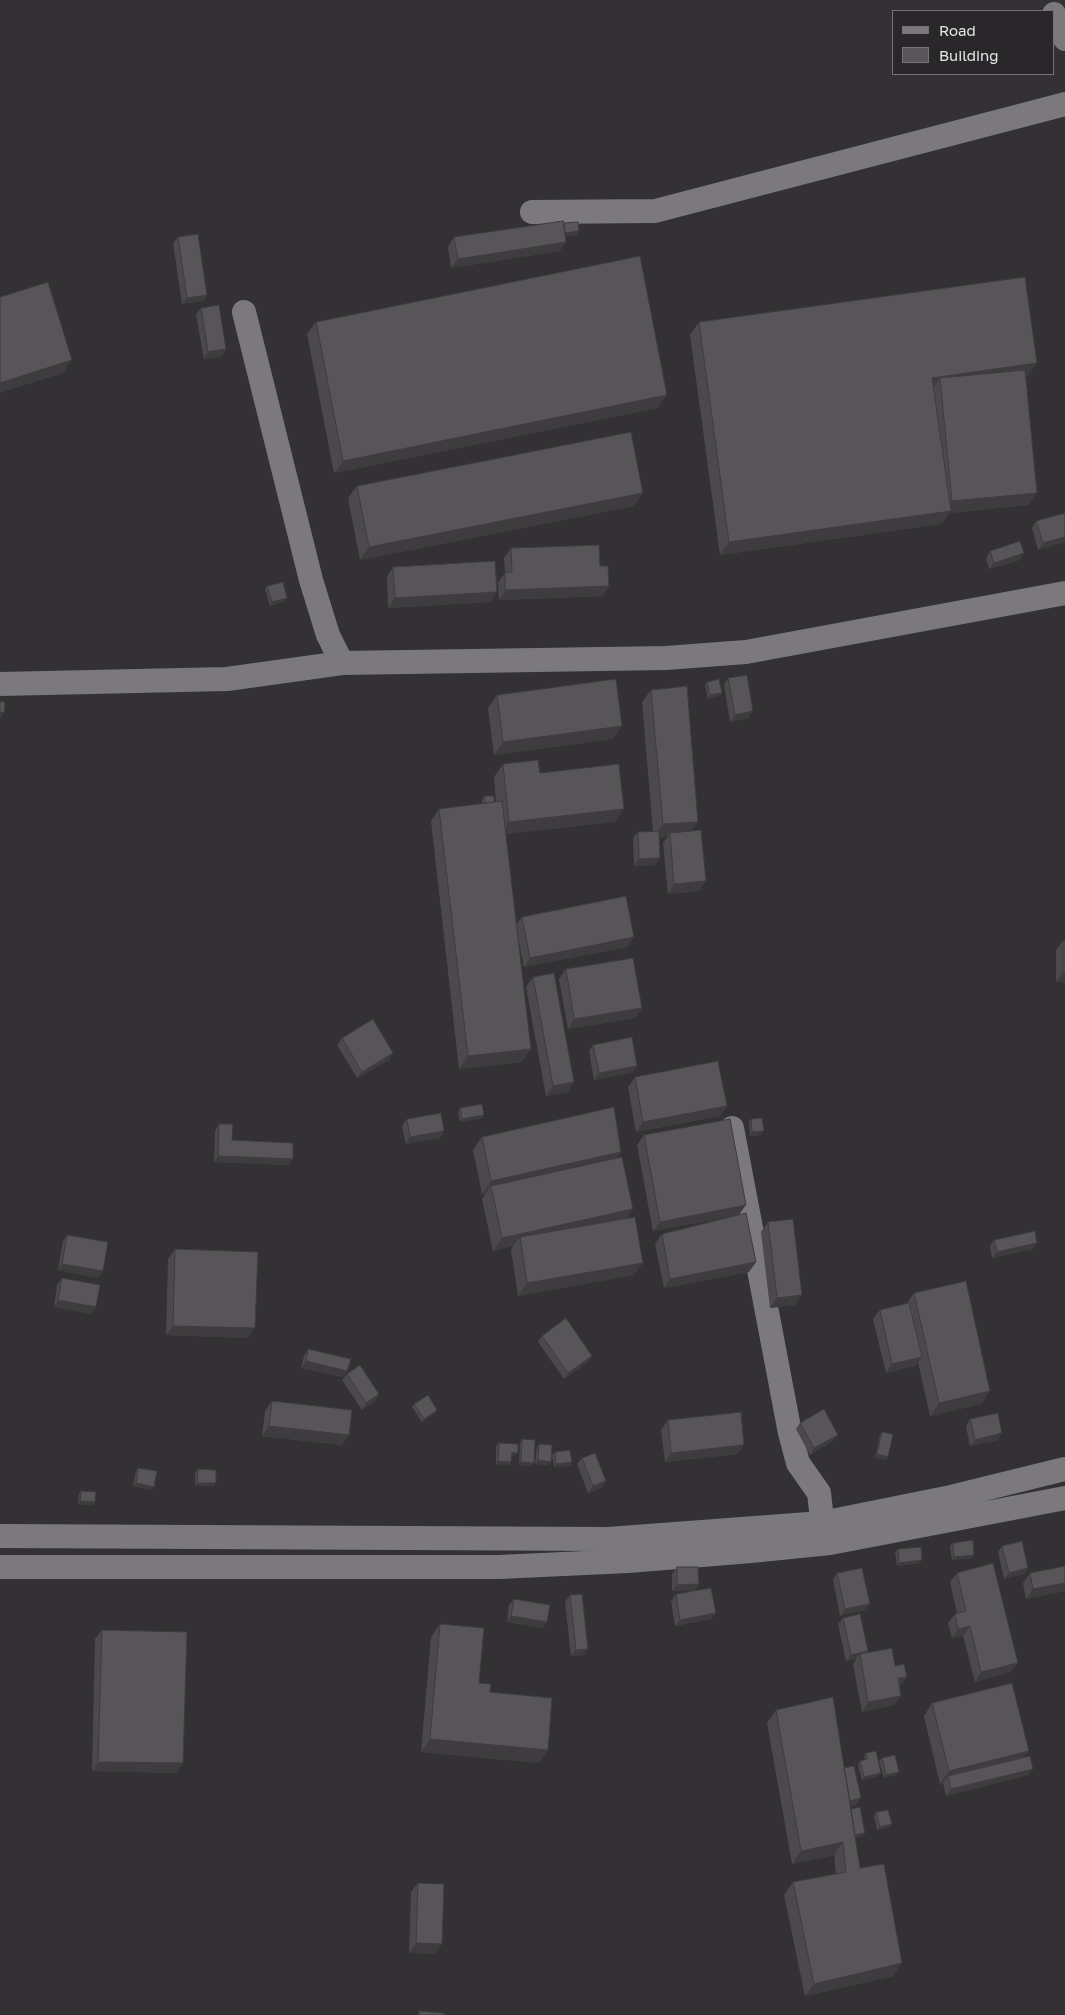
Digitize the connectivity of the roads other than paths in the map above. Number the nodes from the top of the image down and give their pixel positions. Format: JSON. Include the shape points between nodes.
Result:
{"nodes":[{"id":1,"x":1055,"y":16,"type":"edge"},
{"id":2,"x":1065,"y":39,"type":"edge"},
{"id":3,"x":1065,"y":104,"type":"edge"},
{"id":4,"x":532,"y":212,"type":"dead end"},
{"id":5,"x":244,"y":312,"type":"dead end"},
{"id":6,"x":1065,"y":593,"type":"edge"},
{"id":7,"x":342,"y":663,"type":"junction"},
{"id":8,"x":0,"y":684,"type":"edge"},
{"id":9,"x":732,"y":1128,"type":"edge"},
{"id":10,"x":1065,"y":1469,"type":"edge"},
{"id":11,"x":1065,"y":1498,"type":"edge"},
{"id":12,"x":823,"y":1533,"type":"junction"},
{"id":13,"x":0,"y":1536,"type":"edge"},
{"id":14,"x":0,"y":1567,"type":"edge"}],
"edges":[{"from":1,"to":2,"type":"street"},
{"from":3,"to":4,"type":"street","via":[[655,211]]},
{"from":5,"to":7,"type":"street","via":[[311,580],[328,635]]},
{"from":6,"to":7,"type":"street","via":[[746,652],[666,658]]},
{"from":7,"to":8,"type":"street","via":[[227,679]]},
{"from":9,"to":12,"type":"street","via":[[790,1433],[798,1463],[819,1493]]},
{"from":10,"to":12,"type":"street"},
{"from":11,"to":12,"type":"street","via":[[888,1533]]},
{"from":12,"to":13,"type":"street","via":[[608,1539]]},
{"from":12,"to":14,"type":"street","via":[[628,1561],[499,1567]]}]}
